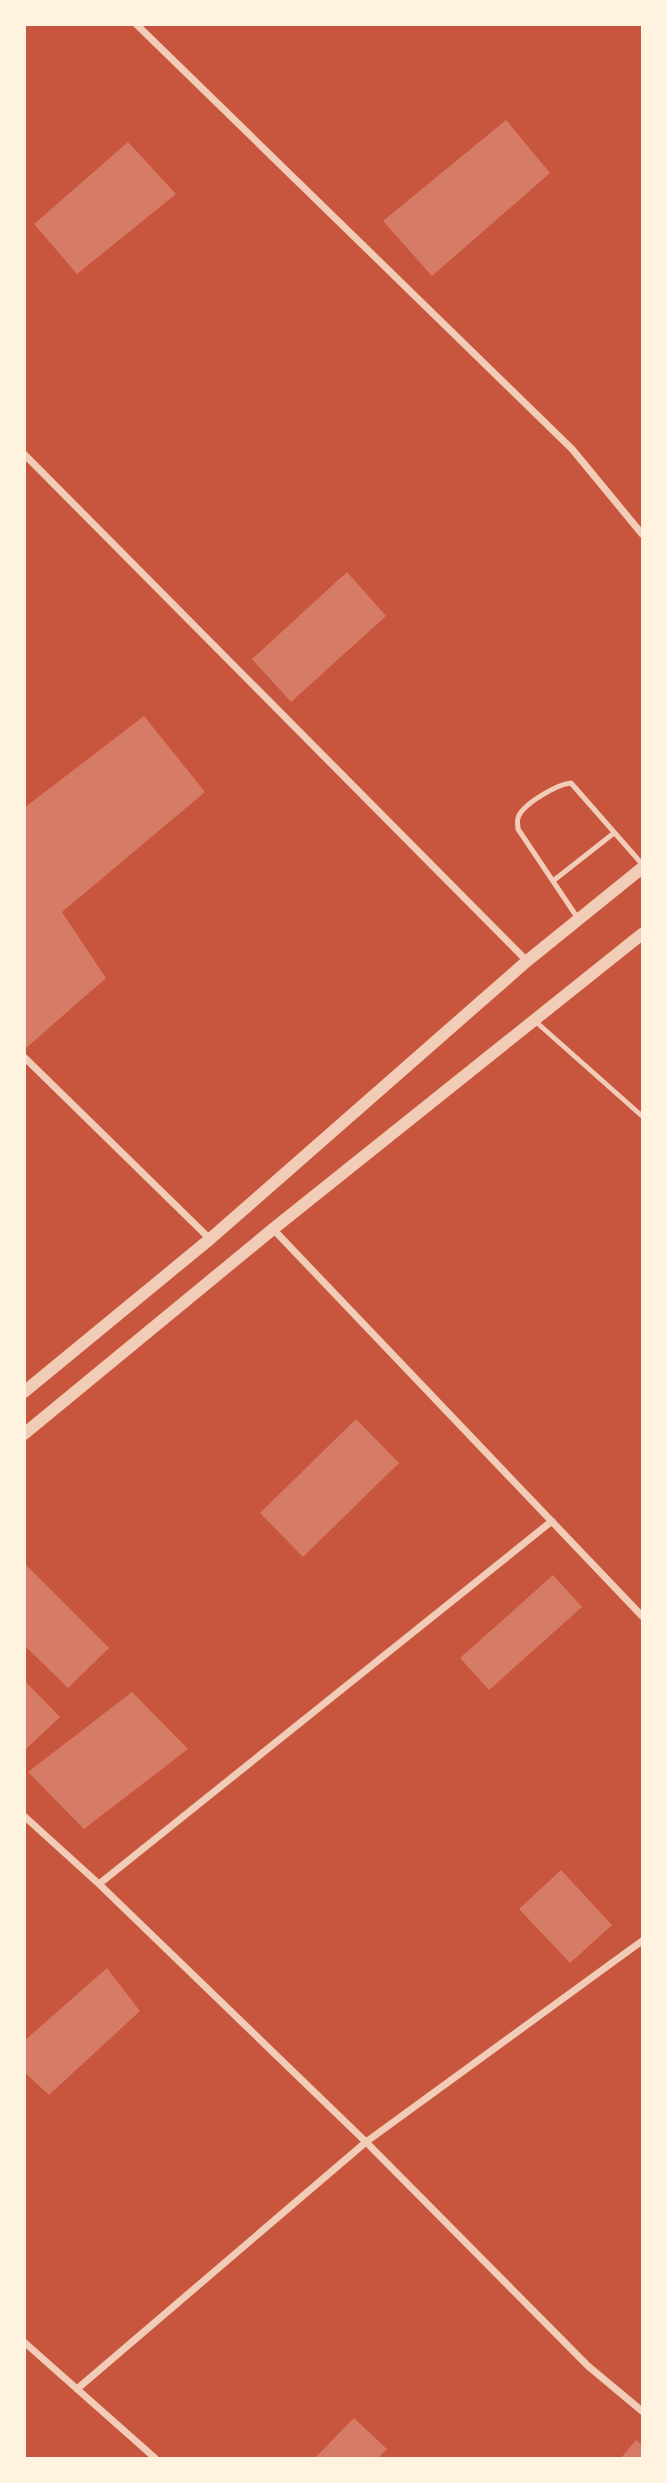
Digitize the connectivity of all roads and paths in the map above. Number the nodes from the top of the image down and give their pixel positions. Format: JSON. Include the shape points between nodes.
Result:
{"nodes":[{"id":1,"x":136,"y":24,"type":"edge"},
{"id":2,"x":24,"y":454,"type":"edge"},
{"id":3,"x":642,"y":534,"type":"edge"},
{"id":4,"x":614,"y":833,"type":"junction"},
{"id":5,"x":642,"y":866,"type":"edge"},
{"id":6,"x":553,"y":881,"type":"junction"},
{"id":7,"x":579,"y":920,"type":"junction"},
{"id":8,"x":642,"y":934,"type":"edge"},
{"id":9,"x":527,"y":961,"type":"junction"},
{"id":10,"x":535,"y":1020,"type":"junction"},
{"id":11,"x":24,"y":1057,"type":"edge"},
{"id":12,"x":642,"y":1116,"type":"edge"},
{"id":13,"x":273,"y":1229,"type":"junction"},
{"id":14,"x":210,"y":1239,"type":"junction"},
{"id":15,"x":24,"y":1392,"type":"edge"},
{"id":16,"x":24,"y":1434,"type":"edge"},
{"id":17,"x":552,"y":1521,"type":"junction"},
{"id":18,"x":642,"y":1616,"type":"edge"},
{"id":19,"x":24,"y":1816,"type":"edge"},
{"id":20,"x":99,"y":1884,"type":"junction"},
{"id":21,"x":642,"y":1941,"type":"edge"},
{"id":22,"x":366,"y":2142,"type":"junction"},
{"id":23,"x":24,"y":2342,"type":"edge"},
{"id":24,"x":78,"y":2389,"type":"junction"},
{"id":25,"x":642,"y":2411,"type":"edge"},
{"id":26,"x":155,"y":2459,"type":"edge"}],
"edges":[{"from":1,"to":3,"type":"street","via":[[572,449]]},
{"from":2,"to":9,"type":"street"},
{"from":4,"to":5,"type":"lane"},
{"from":4,"to":6,"type":"lane"},
{"from":4,"to":6,"type":"lane","via":[[571,783],[562,783],[539,797],[517,818],[518,829]]},
{"from":5,"to":7,"type":"street"},
{"from":6,"to":7,"type":"lane"},
{"from":7,"to":9,"type":"street"},
{"from":8,"to":10,"type":"street"},
{"from":9,"to":14,"type":"street"},
{"from":10,"to":12,"type":"lane"},
{"from":10,"to":13,"type":"street"},
{"from":11,"to":14,"type":"street"},
{"from":13,"to":16,"type":"street"},
{"from":13,"to":17,"type":"street"},
{"from":14,"to":15,"type":"street"},
{"from":17,"to":18,"type":"street"},
{"from":17,"to":20,"type":"street"},
{"from":19,"to":20,"type":"street"},
{"from":20,"to":22,"type":"street"},
{"from":21,"to":22,"type":"street"},
{"from":22,"to":24,"type":"street"},
{"from":22,"to":25,"type":"street","via":[[588,2366]]},
{"from":23,"to":24,"type":"street"},
{"from":24,"to":26,"type":"street"}]}
